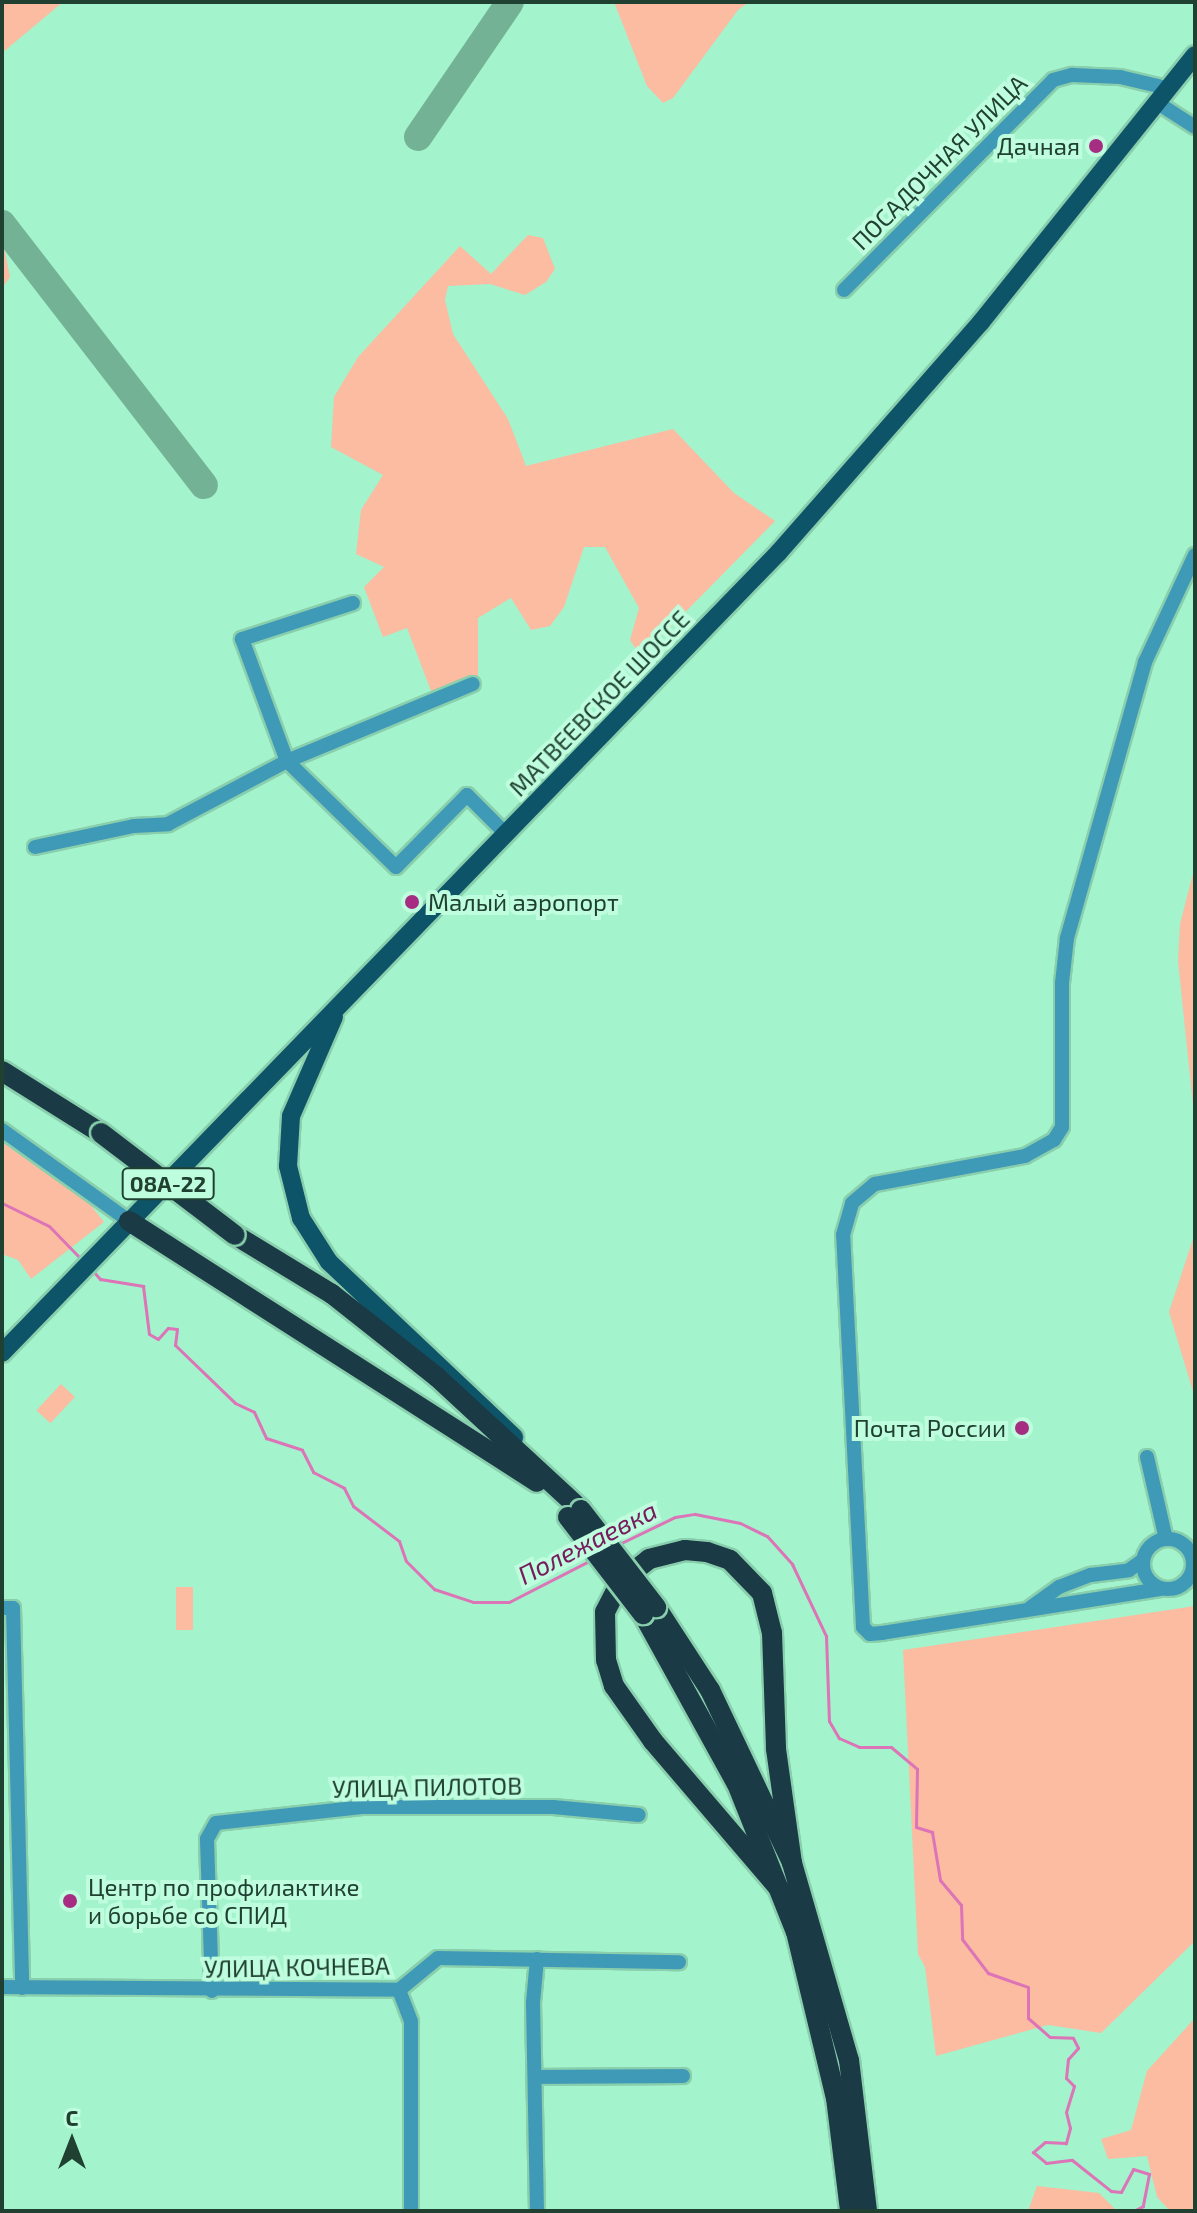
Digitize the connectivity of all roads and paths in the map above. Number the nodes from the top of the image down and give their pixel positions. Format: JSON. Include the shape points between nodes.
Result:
{"nodes":[{"id":1,"x":1195,"y":55,"type":"edge"},
{"id":2,"x":1161,"y":95,"type":"junction"},
{"id":3,"x":1195,"y":127,"type":"edge"},
{"id":4,"x":844,"y":290,"type":"dead end"},
{"id":5,"x":1195,"y":555,"type":"edge"},
{"id":6,"x":353,"y":603,"type":"dead end"},
{"id":7,"x":473,"y":684,"type":"dead end"},
{"id":8,"x":287,"y":761,"type":"junction"},
{"id":9,"x":506,"y":834,"type":"junction"},
{"id":10,"x":35,"y":847,"type":"dead end"},
{"id":11,"x":340,"y":1004,"type":"junction"},
{"id":12,"x":2,"y":1071,"type":"edge"},
{"id":13,"x":2,"y":1130,"type":"edge"},
{"id":14,"x":129,"y":1221,"type":"junction"},
{"id":15,"x":2,"y":1353,"type":"edge"},
{"id":16,"x":1147,"y":1457,"type":"dead end"},
{"id":17,"x":542,"y":1477,"type":"junction"},
{"id":18,"x":1166,"y":1539,"type":"junction"},
{"id":19,"x":1142,"y":1561,"type":"junction"},
{"id":20,"x":1160,"y":1589,"type":"junction"},
{"id":21,"x":2,"y":1608,"type":"edge"},
{"id":22,"x":649,"y":1610,"type":"junction"},
{"id":23,"x":1022,"y":1613,"type":"junction"},
{"id":24,"x":639,"y":1815,"type":"dead end"},
{"id":25,"x":792,"y":1863,"type":"junction"},
{"id":26,"x":782,"y":1892,"type":"junction"},
{"id":27,"x":537,"y":1959,"type":"junction"},
{"id":28,"x":679,"y":1962,"type":"dead end"},
{"id":29,"x":2,"y":1987,"type":"edge"},
{"id":30,"x":22,"y":1988,"type":"junction"},
{"id":31,"x":399,"y":1990,"type":"junction"},
{"id":32,"x":212,"y":1991,"type":"junction"},
{"id":33,"x":683,"y":2076,"type":"dead end"},
{"id":34,"x":535,"y":2077,"type":"junction"},
{"id":35,"x":863,"y":2154,"type":"junction"},
{"id":36,"x":411,"y":2211,"type":"edge"},
{"id":37,"x":537,"y":2211,"type":"edge"},
{"id":38,"x":850,"y":2211,"type":"edge"},
{"id":39,"x":867,"y":2211,"type":"edge"},
{"id":40,"x":875,"y":2211,"type":"edge"}],
"edges":[{"from":1,"to":2,"type":"main road","name":"МАТВЕЕВСКОЕ ШОССЕ"},
{"from":2,"to":3,"type":"street","name":"ПОСАДОЧНАЯ УЛИЦА"},
{"from":2,"to":4,"type":"street","name":"ПОСАДОЧНАЯ УЛИЦА","via":[[1120,77],[1072,75],[1053,80]]},
{"from":2,"to":9,"type":"main road","name":"МАТВЕЕВСКОЕ ШОССЕ","via":[[885,435]]},
{"from":5,"to":23,"type":"street","via":[[1145,662],[1067,938],[1061,996],[1062,1127],[1041,1150],[1025,1156],[875,1184],[852,1203],[843,1235],[863,1627],[870,1634],[882,1633]]},
{"from":6,"to":8,"type":"street","via":[[242,639]]},
{"from":7,"to":8,"type":"street"},
{"from":8,"to":9,"type":"street","via":[[396,867],[467,795]]},
{"from":8,"to":10,"type":"street","via":[[168,824]]},
{"from":9,"to":11,"type":"main road","name":"МАТВЕЕВСКОЕ ШОССЕ"},
{"from":11,"to":14,"type":"main road","name":"МАТВЕЕВСКОЕ ШОССЕ"},
{"from":11,"to":17,"type":"main road","via":[[291,1116],[288,1166],[301,1218],[339,1271],[484,1404]]},
{"from":12,"to":17,"type":"highway","number":"08А-22","bridge":true,"via":[[101,1133],[235,1235],[332,1294]]},
{"from":13,"to":14,"type":"street"},
{"from":14,"to":15,"type":"main road","name":"МАТВЕЕВСКОЕ ШОССЕ"},
{"from":14,"to":17,"type":"highway"},
{"from":16,"to":18,"type":"street"},
{"from":17,"to":22,"type":"highway","bridge":true},
{"from":18,"to":19,"type":"street","via":[[1150,1546]]},
{"from":18,"to":20,"type":"street","via":[[1188,1548],[1193,1571],[1177,1588]]},
{"from":19,"to":20,"type":"street","via":[[1146,1578]]},
{"from":19,"to":23,"type":"street","via":[[1129,1570],[1091,1575],[1059,1587]]},
{"from":20,"to":23,"type":"street"},
{"from":21,"to":30,"type":"street","via":[[13,1608]]},
{"from":22,"to":25,"type":"highway","via":[[710,1690]]},
{"from":22,"to":26,"type":"highway"},
{"from":24,"to":32,"type":"street","name":"УЛИЦА ПИЛОТОВ","via":[[553,1807],[364,1807],[216,1823],[207,1839]]},
{"from":25,"to":26,"type":"highway","via":[[776,1749],[772,1633],[762,1593],[730,1560],[707,1552],[685,1550],[649,1559],[620,1582],[605,1612],[606,1660],[614,1686],[653,1741]]},
{"from":25,"to":35,"type":"highway","via":[[849,2060]]},
{"from":26,"to":38,"type":"highway","via":[[820,2023]]},
{"from":27,"to":28,"type":"street","name":"УЛИЦА КОЧНЕВА"},
{"from":27,"to":31,"type":"street","name":"УЛИЦА КОЧНЕВА","via":[[438,1958],[419,1968]]},
{"from":27,"to":34,"type":"street"},
{"from":29,"to":30,"type":"street","name":"УЛИЦА КОЧНЕВА"},
{"from":30,"to":32,"type":"street","name":"УЛИЦА КОЧНЕВА"},
{"from":31,"to":32,"type":"street","name":"УЛИЦА КОЧНЕВА"},
{"from":31,"to":36,"type":"street","via":[[411,2022]]},
{"from":33,"to":34,"type":"street"},
{"from":34,"to":37,"type":"street"},
{"from":35,"to":39,"type":"highway"},
{"from":35,"to":40,"type":"highway"}]}
